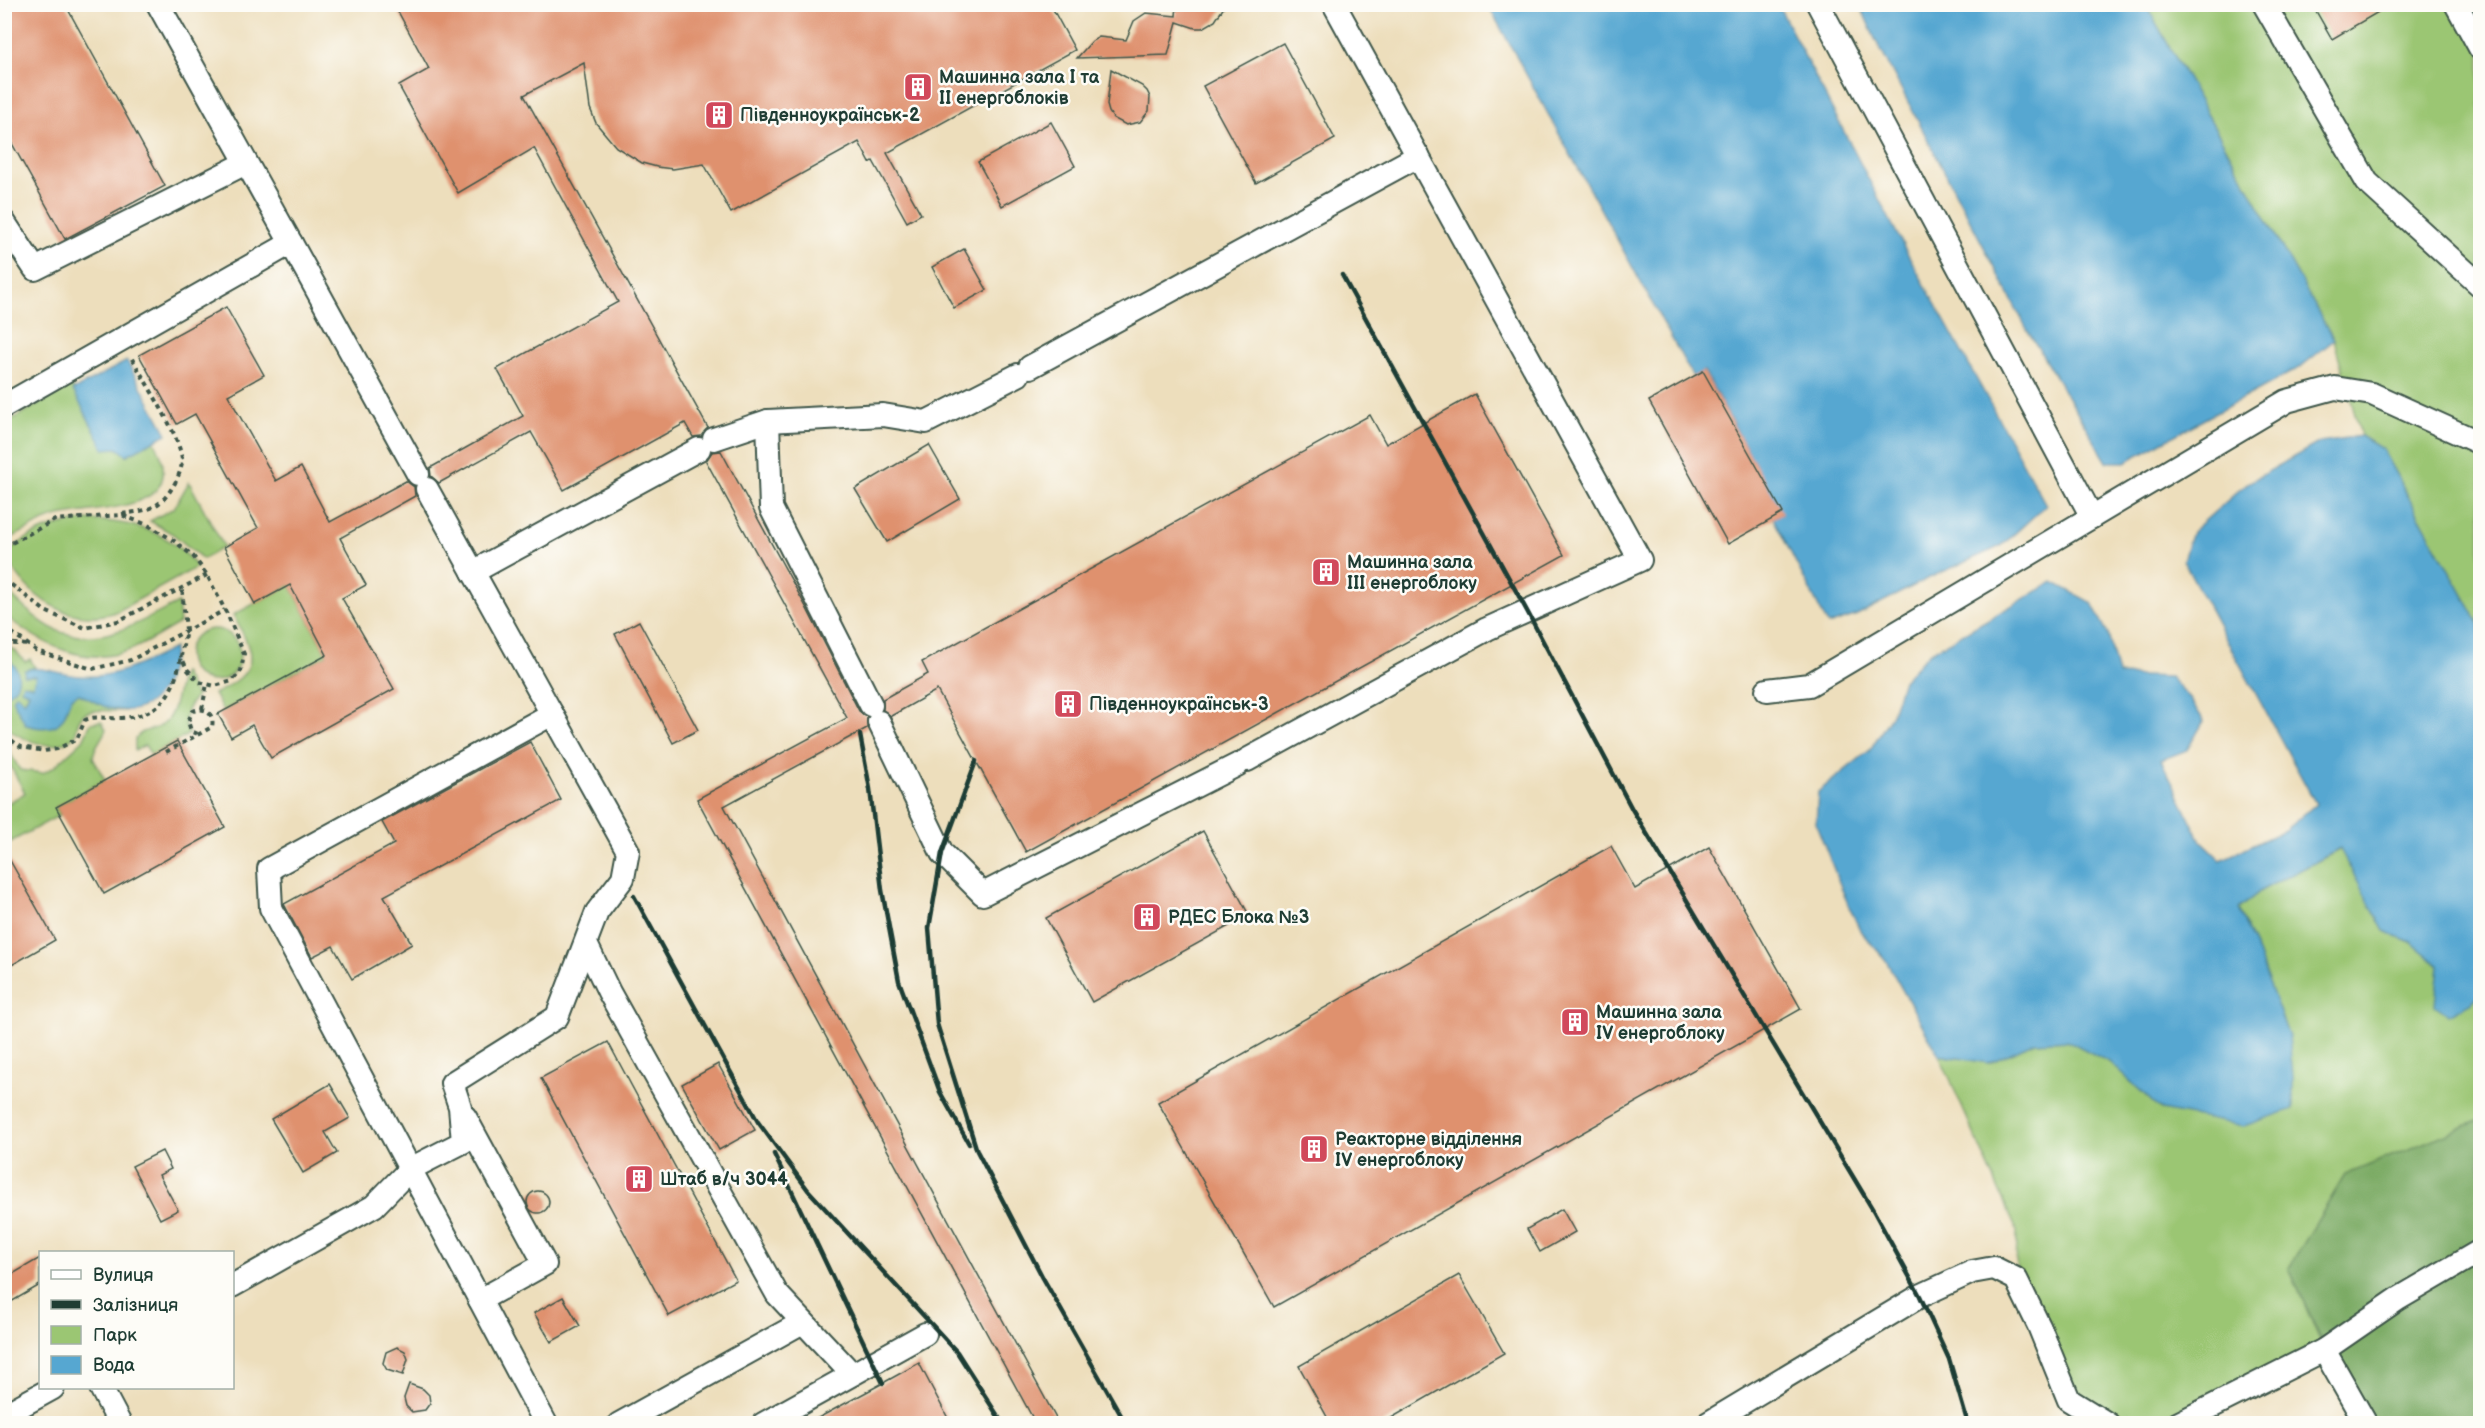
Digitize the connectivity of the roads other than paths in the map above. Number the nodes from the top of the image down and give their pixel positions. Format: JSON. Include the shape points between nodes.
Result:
{"nodes":[{"id":1,"x":158,"y":4,"type":"edge"},
{"id":2,"x":1334,"y":4,"type":"edge"},
{"id":3,"x":1818,"y":4,"type":"edge"},
{"id":4,"x":2264,"y":4,"type":"edge"},
{"id":5,"x":2456,"y":4,"type":"edge"},
{"id":6,"x":2481,"y":48,"type":"edge"},
{"id":7,"x":1418,"y":156,"type":"junction"},
{"id":8,"x":246,"y":163,"type":"junction"},
{"id":9,"x":4,"y":222,"type":"edge"},
{"id":10,"x":291,"y":243,"type":"junction"},
{"id":11,"x":2481,"y":285,"type":"edge"},
{"id":12,"x":4,"y":406,"type":"edge"},
{"id":13,"x":768,"y":421,"type":"junction"},
{"id":14,"x":2481,"y":443,"type":"edge"},
{"id":15,"x":2092,"y":517,"type":"junction"},
{"id":16,"x":473,"y":572,"type":"junction"},
{"id":17,"x":1767,"y":690,"type":"dead end"},
{"id":18,"x":552,"y":714,"type":"junction"},
{"id":19,"x":586,"y":944,"type":"junction"},
{"id":20,"x":460,"y":1107,"type":"junction"},
{"id":21,"x":410,"y":1169,"type":"junction"},
{"id":22,"x":2481,"y":1251,"type":"edge"},
{"id":23,"x":234,"y":1285,"type":"edge"},
{"id":24,"x":480,"y":1300,"type":"junction"},
{"id":25,"x":803,"y":1322,"type":"junction"},
{"id":26,"x":925,"y":1334,"type":"dead end"},
{"id":27,"x":2324,"y":1350,"type":"junction"},
{"id":28,"x":852,"y":1374,"type":"junction"},
{"id":29,"x":51,"y":1389,"type":"edge"},
{"id":30,"x":102,"y":1389,"type":"edge"},
{"id":31,"x":4,"y":1415,"type":"edge"},
{"id":32,"x":120,"y":1424,"type":"edge"},
{"id":33,"x":546,"y":1424,"type":"edge"},
{"id":34,"x":619,"y":1424,"type":"edge"},
{"id":35,"x":762,"y":1424,"type":"edge"},
{"id":36,"x":1707,"y":1424,"type":"edge"},
{"id":37,"x":2108,"y":1424,"type":"edge"},
{"id":38,"x":2177,"y":1424,"type":"edge"},
{"id":39,"x":2366,"y":1424,"type":"edge"}],
"edges":[{"from":1,"to":8,"type":"street"},
{"from":2,"to":7,"type":"street"},
{"from":3,"to":15,"type":"street"},
{"from":4,"to":11,"type":"street","via":[[2367,182]]},
{"from":5,"to":6,"type":"street"},
{"from":7,"to":13,"type":"street","via":[[926,422],[883,414]]},
{"from":7,"to":13,"type":"street","via":[[1640,560],[1487,629],[1242,763],[983,894],[942,853],[771,508]]},
{"from":8,"to":9,"type":"street","via":[[35,269]]},
{"from":8,"to":10,"type":"street"},
{"from":10,"to":12,"type":"street"},
{"from":10,"to":16,"type":"street"},
{"from":13,"to":16,"type":"street","via":[[707,444]]},
{"from":14,"to":15,"type":"street","via":[[2372,394],[2335,388],[2287,401]]},
{"from":15,"to":17,"type":"street","via":[[1809,685]]},
{"from":16,"to":18,"type":"street"},
{"from":18,"to":19,"type":"street","via":[[628,851],[623,878],[597,912]]},
{"from":18,"to":21,"type":"street","via":[[268,869],[271,908]]},
{"from":19,"to":20,"type":"street","via":[[557,1017],[452,1083]]},
{"from":19,"to":25,"type":"street","via":[[777,1294]]},
{"from":20,"to":21,"type":"street","via":[[463,1142]]},
{"from":20,"to":24,"type":"street","via":[[545,1264]]},
{"from":21,"to":23,"type":"street","via":[[374,1206]]},
{"from":21,"to":24,"type":"street"},
{"from":22,"to":27,"type":"street","via":[[2398,1299]]},
{"from":24,"to":33,"type":"street"},
{"from":25,"to":28,"type":"street"},
{"from":25,"to":34,"type":"street"},
{"from":26,"to":28,"type":"street"},
{"from":27,"to":38,"type":"street"},
{"from":27,"to":39,"type":"street"},
{"from":28,"to":35,"type":"street"},
{"from":29,"to":31,"type":"street"},
{"from":30,"to":32,"type":"street"},
{"from":36,"to":37,"type":"street","via":[[1920,1296],[1972,1272],[1994,1268],[2016,1279],[2069,1400]]}]}
